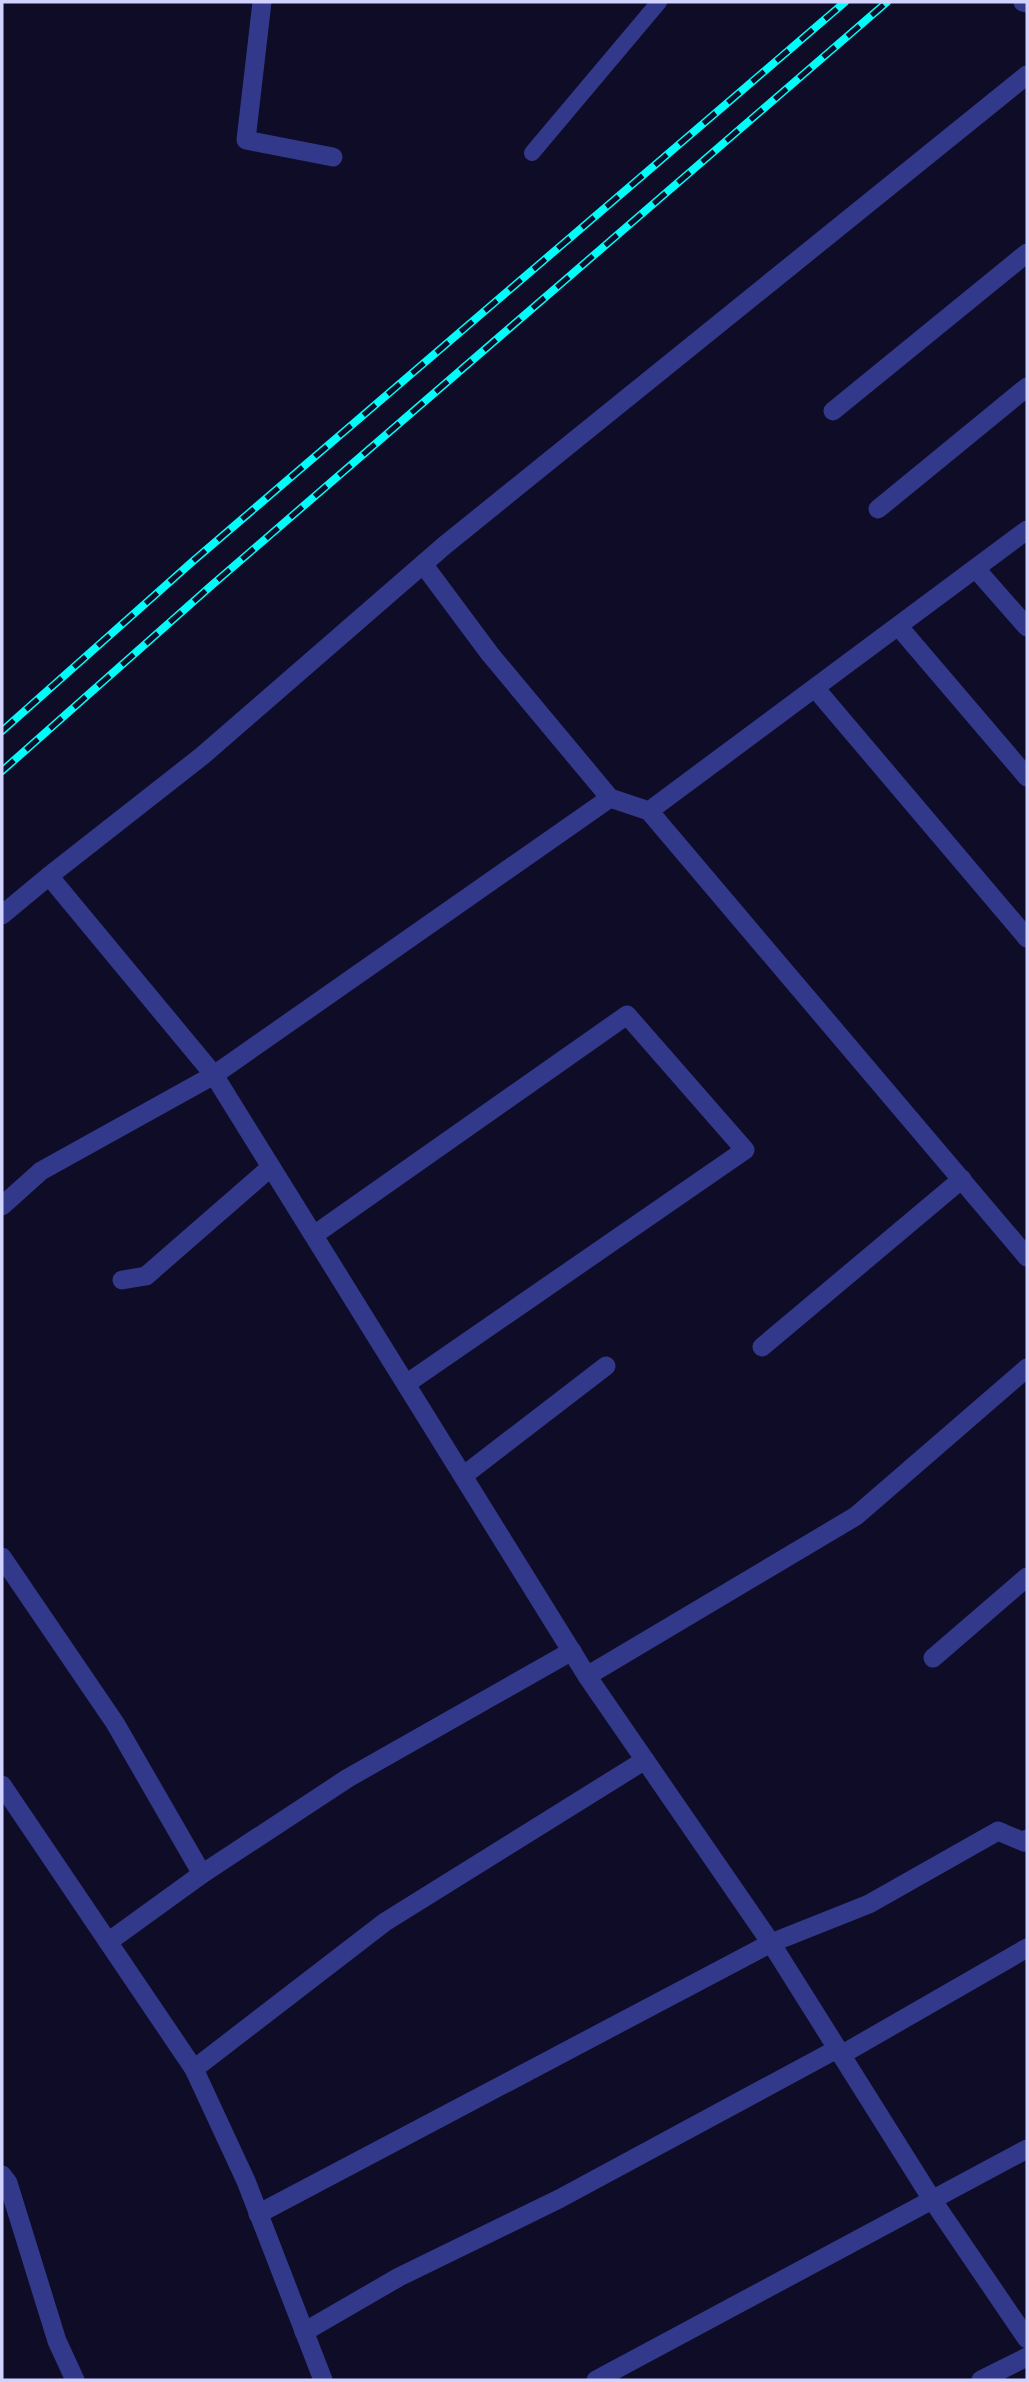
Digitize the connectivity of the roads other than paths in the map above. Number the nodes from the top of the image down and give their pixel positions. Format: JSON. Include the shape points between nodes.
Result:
{"nodes":[{"id":1,"x":262,"y":2,"type":"edge"},
{"id":2,"x":659,"y":2,"type":"edge"},
{"id":3,"x":1027,"y":75,"type":"edge"},
{"id":4,"x":532,"y":153,"type":"dead end"},
{"id":5,"x":333,"y":157,"type":"dead end"},
{"id":6,"x":1027,"y":253,"type":"edge"},
{"id":7,"x":1027,"y":387,"type":"edge"},
{"id":8,"x":833,"y":411,"type":"dead end"},
{"id":9,"x":878,"y":509,"type":"dead end"},
{"id":10,"x":1027,"y":530,"type":"edge"},
{"id":11,"x":423,"y":564,"type":"junction"},
{"id":12,"x":976,"y":569,"type":"junction"},
{"id":13,"x":899,"y":627,"type":"junction"},
{"id":14,"x":1027,"y":627,"type":"edge"},
{"id":15,"x":815,"y":688,"type":"junction"},
{"id":16,"x":1027,"y":777,"type":"edge"},
{"id":17,"x":610,"y":798,"type":"junction"},
{"id":18,"x":649,"y":811,"type":"junction"},
{"id":19,"x":48,"y":876,"type":"junction"},
{"id":20,"x":2,"y":915,"type":"edge"},
{"id":21,"x":1027,"y":938,"type":"edge"},
{"id":22,"x":214,"y":1075,"type":"junction"},
{"id":23,"x":271,"y":1167,"type":"junction"},
{"id":24,"x":962,"y":1179,"type":"junction"},
{"id":25,"x":2,"y":1206,"type":"edge"},
{"id":26,"x":314,"y":1235,"type":"junction"},
{"id":27,"x":1027,"y":1257,"type":"edge"},
{"id":28,"x":122,"y":1280,"type":"dead end"},
{"id":29,"x":762,"y":1347,"type":"dead end"},
{"id":30,"x":606,"y":1366,"type":"dead end"},
{"id":31,"x":1027,"y":1368,"type":"edge"},
{"id":32,"x":406,"y":1384,"type":"junction"},
{"id":33,"x":463,"y":1476,"type":"junction"},
{"id":34,"x":2,"y":1557,"type":"edge"},
{"id":35,"x":1027,"y":1577,"type":"edge"},
{"id":36,"x":572,"y":1651,"type":"junction"},
{"id":37,"x":933,"y":1658,"type":"dead end"},
{"id":38,"x":587,"y":1676,"type":"junction"},
{"id":39,"x":645,"y":1760,"type":"junction"},
{"id":40,"x":2,"y":1784,"type":"edge"},
{"id":41,"x":1027,"y":1839,"type":"edge"},
{"id":42,"x":202,"y":1874,"type":"junction"},
{"id":43,"x":108,"y":1942,"type":"junction"},
{"id":44,"x":771,"y":1943,"type":"junction"},
{"id":45,"x":1027,"y":1948,"type":"edge"},
{"id":46,"x":839,"y":2052,"type":"junction"},
{"id":47,"x":194,"y":2069,"type":"junction"},
{"id":48,"x":1027,"y":2149,"type":"edge"},
{"id":49,"x":2,"y":2175,"type":"edge"},
{"id":50,"x":933,"y":2201,"type":"junction"},
{"id":51,"x":258,"y":2214,"type":"junction"},
{"id":52,"x":304,"y":2332,"type":"junction"},
{"id":53,"x":1027,"y":2339,"type":"edge"},
{"id":54,"x":1027,"y":2357,"type":"edge"},
{"id":55,"x":75,"y":2380,"type":"edge"},
{"id":56,"x":323,"y":2380,"type":"edge"},
{"id":57,"x":596,"y":2380,"type":"edge"},
{"id":58,"x":981,"y":2380,"type":"edge"}],
"edges":[{"from":1,"to":5,"type":"street","via":[[246,140]]},
{"from":2,"to":4,"type":"lane"},
{"from":3,"to":11,"type":"street"},
{"from":6,"to":8,"type":"street"},
{"from":7,"to":9,"type":"street"},
{"from":10,"to":12,"type":"street"},
{"from":11,"to":17,"type":"street","via":[[490,654]]},
{"from":11,"to":19,"type":"street","via":[[202,755]]},
{"from":12,"to":13,"type":"street"},
{"from":12,"to":14,"type":"street"},
{"from":13,"to":15,"type":"street"},
{"from":13,"to":16,"type":"street"},
{"from":15,"to":18,"type":"street"},
{"from":15,"to":21,"type":"street"},
{"from":17,"to":18,"type":"street"},
{"from":17,"to":22,"type":"street"},
{"from":18,"to":24,"type":"street"},
{"from":19,"to":20,"type":"street"},
{"from":19,"to":22,"type":"street"},
{"from":22,"to":23,"type":"street"},
{"from":22,"to":25,"type":"street","via":[[41,1171]]},
{"from":23,"to":26,"type":"street"},
{"from":23,"to":28,"type":"street","via":[[146,1276]]},
{"from":24,"to":27,"type":"street"},
{"from":24,"to":29,"type":"street"},
{"from":26,"to":32,"type":"street"},
{"from":26,"to":32,"type":"street","via":[[627,1015],[745,1150]]},
{"from":30,"to":33,"type":"street"},
{"from":31,"to":38,"type":"street","via":[[856,1516]]},
{"from":32,"to":33,"type":"street"},
{"from":33,"to":36,"type":"street"},
{"from":34,"to":42,"type":"street","via":[[115,1723]]},
{"from":35,"to":37,"type":"street"},
{"from":36,"to":38,"type":"street"},
{"from":36,"to":42,"type":"street","via":[[348,1777]]},
{"from":38,"to":39,"type":"street"},
{"from":39,"to":44,"type":"street"},
{"from":39,"to":47,"type":"street","via":[[385,1922]]},
{"from":40,"to":43,"type":"street"},
{"from":41,"to":44,"type":"street","via":[[1024,1842],[998,1831],[869,1904]]},
{"from":42,"to":43,"type":"street"},
{"from":43,"to":47,"type":"street"},
{"from":44,"to":46,"type":"street"},
{"from":44,"to":51,"type":"street"},
{"from":45,"to":46,"type":"street"},
{"from":46,"to":50,"type":"street"},
{"from":46,"to":52,"type":"street","via":[[399,2277]]},
{"from":47,"to":51,"type":"street"},
{"from":48,"to":50,"type":"street"},
{"from":49,"to":55,"type":"street","via":[[57,2341]]},
{"from":50,"to":53,"type":"street"},
{"from":50,"to":57,"type":"street"},
{"from":51,"to":52,"type":"street"},
{"from":52,"to":56,"type":"street"},
{"from":54,"to":58,"type":"street"}]}
